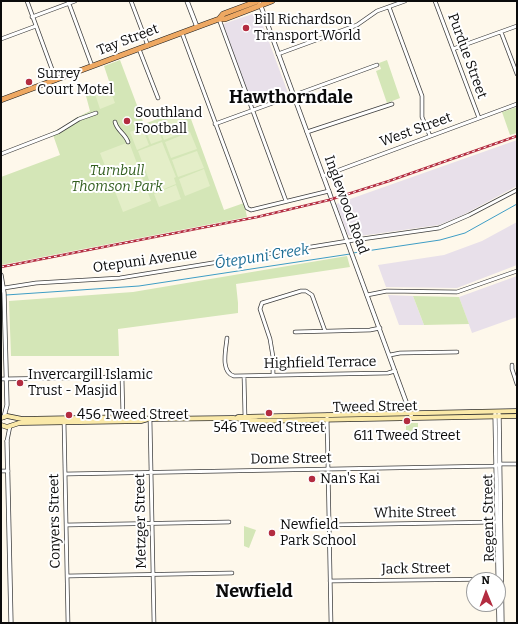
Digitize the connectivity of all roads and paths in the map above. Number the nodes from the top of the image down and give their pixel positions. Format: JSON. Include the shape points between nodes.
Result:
{"nodes":[{"id":1,"x":27,"y":1,"type":"edge"},
{"id":2,"x":74,"y":1,"type":"edge"},
{"id":3,"x":132,"y":1,"type":"edge"},
{"id":4,"x":187,"y":1,"type":"edge"},
{"id":5,"x":272,"y":1,"type":"edge"},
{"id":6,"x":405,"y":1,"type":"edge"},
{"id":7,"x":435,"y":1,"type":"edge"},
{"id":8,"x":68,"y":2,"type":"edge"},
{"id":9,"x":259,"y":2,"type":"edge"},
{"id":10,"x":389,"y":7,"type":"junction"},
{"id":11,"x":32,"y":17,"type":"junction"},
{"id":12,"x":219,"y":19,"type":"junction"},
{"id":13,"x":36,"y":26,"type":"junction"},
{"id":14,"x":517,"y":26,"type":"edge"},
{"id":15,"x":197,"y":27,"type":"junction"},
{"id":16,"x":501,"y":32,"type":"junction"},
{"id":17,"x":182,"y":33,"type":"junction"},
{"id":18,"x":1,"y":39,"type":"edge"},
{"id":19,"x":148,"y":46,"type":"junction"},
{"id":20,"x":139,"y":49,"type":"junction"},
{"id":21,"x":453,"y":49,"type":"junction"},
{"id":22,"x":278,"y":54,"type":"junction"},
{"id":23,"x":377,"y":65,"type":"dead end"},
{"id":24,"x":92,"y":66,"type":"junction"},
{"id":25,"x":517,"y":74,"type":"edge"},
{"id":26,"x":56,"y":80,"type":"junction"},
{"id":27,"x":294,"y":95,"type":"junction"},
{"id":28,"x":158,"y":98,"type":"dead end"},
{"id":29,"x":1,"y":100,"type":"edge"},
{"id":30,"x":392,"y":104,"type":"dead end"},
{"id":31,"x":517,"y":104,"type":"edge"},
{"id":32,"x":252,"y":110,"type":"junction"},
{"id":33,"x":96,"y":113,"type":"dead end"},
{"id":34,"x":479,"y":118,"type":"junction"},
{"id":35,"x":115,"y":122,"type":"dead end"},
{"id":36,"x":216,"y":124,"type":"junction"},
{"id":37,"x":307,"y":132,"type":"junction"},
{"id":38,"x":430,"y":136,"type":"junction"},
{"id":39,"x":128,"y":142,"type":"dead end"},
{"id":40,"x":1,"y":154,"type":"edge"},
{"id":41,"x":323,"y":176,"type":"junction"},
{"id":42,"x":517,"y":190,"type":"edge"},
{"id":43,"x":329,"y":191,"type":"junction"},
{"id":44,"x":286,"y":201,"type":"junction"},
{"id":45,"x":348,"y":241,"type":"junction"},
{"id":46,"x":517,"y":271,"type":"edge"},
{"id":47,"x":1,"y":275,"type":"edge"},
{"id":48,"x":4,"y":288,"type":"junction"},
{"id":49,"x":367,"y":295,"type":"junction"},
{"id":50,"x":380,"y":328,"type":"junction"},
{"id":51,"x":325,"y":331,"type":"junction"},
{"id":52,"x":295,"y":332,"type":"dead end"},
{"id":53,"x":227,"y":338,"type":"dead end"},
{"id":54,"x":457,"y":352,"type":"dead end"},
{"id":55,"x":390,"y":355,"type":"junction"},
{"id":56,"x":512,"y":365,"type":"dead end"},
{"id":57,"x":396,"y":371,"type":"junction"},
{"id":58,"x":273,"y":375,"type":"junction"},
{"id":59,"x":244,"y":376,"type":"junction"},
{"id":60,"x":1,"y":379,"type":"edge"},
{"id":61,"x":6,"y":379,"type":"junction"},
{"id":62,"x":517,"y":384,"type":"edge"},
{"id":63,"x":7,"y":405,"type":"junction"},
{"id":64,"x":517,"y":411,"type":"edge"},
{"id":65,"x":497,"y":414,"type":"junction"},
{"id":66,"x":412,"y":416,"type":"junction"},
{"id":67,"x":517,"y":416,"type":"edge"},
{"id":68,"x":3,"y":417,"type":"edge"},
{"id":69,"x":10,"y":417,"type":"junction"},
{"id":70,"x":327,"y":417,"type":"junction"},
{"id":71,"x":245,"y":418,"type":"junction"},
{"id":72,"x":123,"y":419,"type":"junction"},
{"id":73,"x":150,"y":419,"type":"junction"},
{"id":74,"x":64,"y":420,"type":"junction"},
{"id":75,"x":3,"y":425,"type":"edge"},
{"id":76,"x":10,"y":426,"type":"junction"},
{"id":77,"x":7,"y":439,"type":"junction"},
{"id":78,"x":517,"y":464,"type":"edge"},
{"id":79,"x":498,"y":465,"type":"junction"},
{"id":80,"x":328,"y":469,"type":"junction"},
{"id":81,"x":1,"y":471,"type":"edge"},
{"id":82,"x":8,"y":471,"type":"junction"},
{"id":83,"x":151,"y":472,"type":"junction"},
{"id":84,"x":66,"y":474,"type":"junction"},
{"id":85,"x":229,"y":522,"type":"dead end"},
{"id":86,"x":499,"y":522,"type":"junction"},
{"id":87,"x":152,"y":524,"type":"junction"},
{"id":88,"x":66,"y":525,"type":"junction"},
{"id":89,"x":329,"y":525,"type":"junction"},
{"id":90,"x":500,"y":572,"type":"edge"},
{"id":91,"x":232,"y":574,"type":"dead end"},
{"id":92,"x":153,"y":575,"type":"junction"},
{"id":93,"x":67,"y":576,"type":"junction"},
{"id":94,"x":466,"y":579,"type":"edge"},
{"id":95,"x":330,"y":582,"type":"junction"},
{"id":96,"x":501,"y":612,"type":"edge"},
{"id":97,"x":11,"y":623,"type":"edge"},
{"id":98,"x":68,"y":623,"type":"edge"},
{"id":99,"x":154,"y":623,"type":"edge"},
{"id":100,"x":331,"y":623,"type":"edge"},
{"id":101,"x":501,"y":623,"type":"edge"}],
"edges":[{"from":1,"to":11,"type":"street"},
{"from":2,"to":8,"type":"street"},
{"from":3,"to":19,"type":"street"},
{"from":4,"to":15,"type":"street"},
{"from":5,"to":9,"type":"highway","name":"Tay Street"},
{"from":6,"to":10,"type":"street"},
{"from":7,"to":21,"type":"street","name":"Purdue Street"},
{"from":8,"to":11,"type":"street"},
{"from":8,"to":24,"type":"street"},
{"from":9,"to":12,"type":"highway","name":"Tay Street"},
{"from":9,"to":22,"type":"street","name":"Inglewood Road"},
{"from":10,"to":22,"type":"street","via":[[374,13],[357,25]]},
{"from":10,"to":38,"type":"street","via":[[422,96],[422,117]]},
{"from":11,"to":13,"type":"street"},
{"from":12,"to":15,"type":"highway","name":"Tay Street"},
{"from":12,"to":32,"type":"street"},
{"from":13,"to":18,"type":"street"},
{"from":13,"to":26,"type":"street"},
{"from":14,"to":16,"type":"street"},
{"from":15,"to":17,"type":"highway","name":"Tay Street"},
{"from":16,"to":21,"type":"street"},
{"from":16,"to":25,"type":"street"},
{"from":17,"to":19,"type":"highway","name":"Tay Street"},
{"from":17,"to":36,"type":"street"},
{"from":19,"to":20,"type":"highway","name":"Tay Street"},
{"from":20,"to":24,"type":"highway","name":"Tay Street"},
{"from":20,"to":28,"type":"street"},
{"from":21,"to":34,"type":"street","name":"Purdue Street"},
{"from":22,"to":27,"type":"street","name":"Inglewood Road"},
{"from":23,"to":27,"type":"street"},
{"from":24,"to":26,"type":"highway","name":"Tay Street"},
{"from":26,"to":29,"type":"highway","name":"Tay Street"},
{"from":27,"to":32,"type":"street"},
{"from":27,"to":37,"type":"street","name":"Inglewood Road"},
{"from":30,"to":37,"type":"street"},
{"from":31,"to":34,"type":"street","name":"West Street"},
{"from":32,"to":36,"type":"street"},
{"from":32,"to":44,"type":"street"},
{"from":33,"to":40,"type":"street","via":[[77,120],[58,132]]},
{"from":34,"to":38,"type":"street","name":"West Street"},
{"from":35,"to":39,"type":"street"},
{"from":36,"to":44,"type":"street","via":[[246,207],[250,210]]},
{"from":37,"to":41,"type":"street","name":"Inglewood Road"},
{"from":38,"to":41,"type":"street","name":"West Street"},
{"from":41,"to":43,"type":"street","name":"Inglewood Road"},
{"from":42,"to":45,"type":"street","name":"Otepuni Avenue","via":[[439,228]]},
{"from":43,"to":44,"type":"street"},
{"from":43,"to":45,"type":"street","name":"Inglewood Road"},
{"from":45,"to":48,"type":"street","name":"Otepuni Avenue","via":[[120,278]]},
{"from":45,"to":49,"type":"street","name":"Inglewood Road"},
{"from":46,"to":49,"type":"street","via":[[457,292],[387,292]]},
{"from":47,"to":48,"type":"street"},
{"from":48,"to":61,"type":"street"},
{"from":49,"to":50,"type":"street","name":"Inglewood Road"},
{"from":50,"to":51,"type":"street"},
{"from":50,"to":55,"type":"street","name":"Inglewood Road"},
{"from":51,"to":52,"type":"street"},
{"from":51,"to":58,"type":"street","via":[[310,292],[302,291],[262,303],[260,309],[270,339]]},
{"from":53,"to":59,"type":"street","name":"Highfield Terrace","via":[[227,371],[234,376]]},
{"from":54,"to":55,"type":"street"},
{"from":55,"to":57,"type":"street","name":"Inglewood Road"},
{"from":56,"to":62,"type":"street"},
{"from":57,"to":58,"type":"street","name":"Highfield Terrace"},
{"from":57,"to":66,"type":"street","name":"Inglewood Road"},
{"from":58,"to":59,"type":"street","name":"Highfield Terrace"},
{"from":59,"to":71,"type":"street","name":"Highfield Terrace"},
{"from":60,"to":61,"type":"street"},
{"from":61,"to":63,"type":"street"},
{"from":61,"to":72,"type":"street","via":[[122,377]]},
{"from":63,"to":68,"type":"street"},
{"from":63,"to":69,"type":"street"},
{"from":64,"to":65,"type":"main road","name":"Tweed Street"},
{"from":65,"to":66,"type":"main road","name":"Tweed Street"},
{"from":65,"to":67,"type":"main road","name":"Tweed Street"},
{"from":65,"to":79,"type":"street","name":"Regent Street"},
{"from":66,"to":70,"type":"main road","name":"Tweed Street"},
{"from":68,"to":69,"type":"main road"},
{"from":68,"to":75,"type":"main road"},
{"from":69,"to":74,"type":"main road","name":"Tweed Street"},
{"from":69,"to":76,"type":"main road","via":[[13,421]]},
{"from":70,"to":71,"type":"main road","name":"Tweed Street"},
{"from":70,"to":80,"type":"street"},
{"from":71,"to":73,"type":"main road","name":"Tweed Street"},
{"from":72,"to":73,"type":"main road","name":"Tweed Street"},
{"from":72,"to":74,"type":"main road","name":"Tweed Street"},
{"from":73,"to":83,"type":"street","name":"Metzger Street"},
{"from":74,"to":76,"type":"main road","name":"Tweed Street"},
{"from":74,"to":84,"type":"street","name":"Conyers Street"},
{"from":75,"to":76,"type":"main road"},
{"from":75,"to":77,"type":"street"},
{"from":76,"to":77,"type":"street"},
{"from":77,"to":82,"type":"street"},
{"from":78,"to":79,"type":"street","name":"Dome Street"},
{"from":79,"to":80,"type":"street","name":"Dome Street"},
{"from":79,"to":86,"type":"street","name":"Regent Street"},
{"from":80,"to":83,"type":"street","name":"Dome Street"},
{"from":80,"to":89,"type":"street"},
{"from":81,"to":82,"type":"street"},
{"from":82,"to":97,"type":"street"},
{"from":83,"to":84,"type":"street","name":"Dome Street"},
{"from":83,"to":87,"type":"street","name":"Metzger Street"},
{"from":84,"to":88,"type":"street","name":"Conyers Street"},
{"from":85,"to":87,"type":"street"},
{"from":86,"to":89,"type":"street","name":"White Street"},
{"from":86,"to":90,"type":"street","name":"Regent Street"},
{"from":87,"to":88,"type":"street"},
{"from":87,"to":92,"type":"street","name":"Metzger Street"},
{"from":88,"to":93,"type":"street","name":"Conyers Street"},
{"from":89,"to":95,"type":"street"},
{"from":91,"to":92,"type":"street"},
{"from":92,"to":93,"type":"street"},
{"from":92,"to":99,"type":"street","name":"Metzger Street"},
{"from":93,"to":98,"type":"street","name":"Conyers Street"},
{"from":94,"to":95,"type":"street","name":"Jack Street"},
{"from":95,"to":100,"type":"street"},
{"from":96,"to":101,"type":"street","name":"Regent Street"}]}
